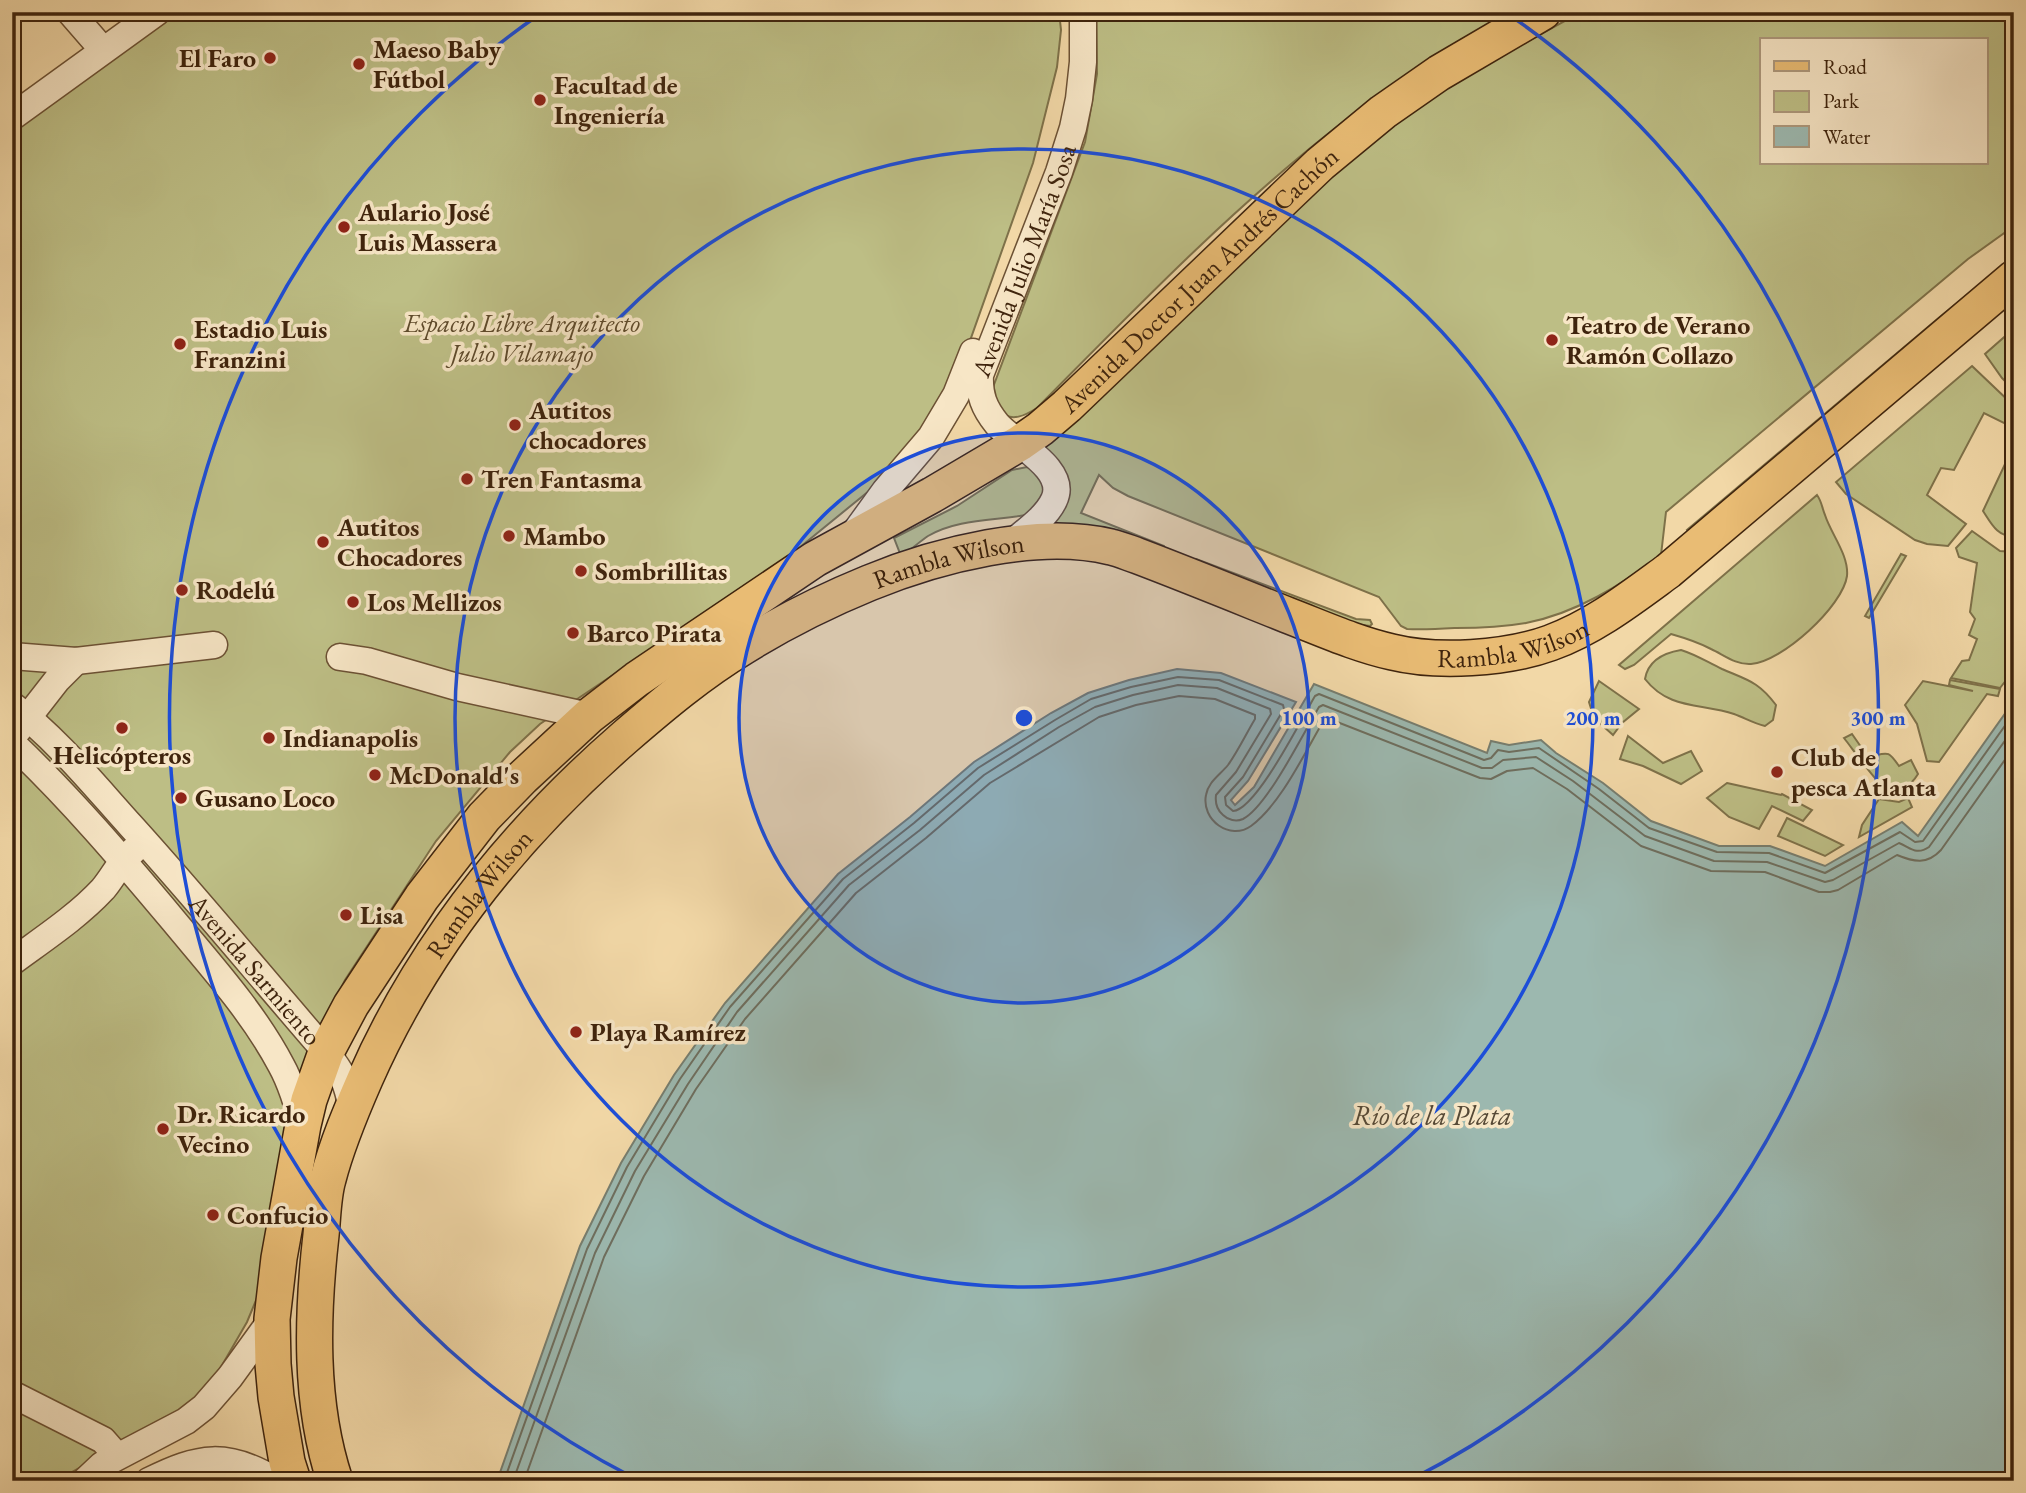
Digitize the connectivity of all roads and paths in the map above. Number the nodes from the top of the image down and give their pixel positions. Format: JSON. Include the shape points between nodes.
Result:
{"nodes":[{"id":1,"x":70,"y":12,"type":"edge"},
{"id":2,"x":157,"y":12,"type":"edge"},
{"id":3,"x":1066,"y":12,"type":"edge"},
{"id":4,"x":1083,"y":12,"type":"edge"},
{"id":5,"x":1543,"y":12,"type":"edge"},
{"id":6,"x":103,"y":50,"type":"junction"},
{"id":7,"x":12,"y":117,"type":"edge"},
{"id":8,"x":2014,"y":278,"type":"edge"},
{"id":9,"x":1020,"y":443,"type":"junction"},
{"id":10,"x":850,"y":539,"type":"junction"},
{"id":11,"x":1009,"y":546,"type":"junction"},
{"id":12,"x":214,"y":645,"type":"dead end"},
{"id":13,"x":12,"y":656,"type":"edge"},
{"id":14,"x":340,"y":657,"type":"dead end"},
{"id":15,"x":76,"y":661,"type":"junction"},
{"id":16,"x":589,"y":716,"type":"junction"},
{"id":17,"x":17,"y":720,"type":"edge"},
{"id":18,"x":12,"y":743,"type":"edge"},
{"id":19,"x":145,"y":841,"type":"junction"},
{"id":20,"x":123,"y":859,"type":"junction"},
{"id":21,"x":12,"y":962,"type":"edge"},
{"id":22,"x":326,"y":1052,"type":"junction"},
{"id":23,"x":352,"y":1109,"type":"junction"},
{"id":24,"x":303,"y":1125,"type":"junction"},
{"id":25,"x":272,"y":1319,"type":"junction"},
{"id":26,"x":12,"y":1394,"type":"edge"},
{"id":27,"x":151,"y":1438,"type":"junction"},
{"id":28,"x":117,"y":1456,"type":"junction"},
{"id":29,"x":158,"y":1476,"type":"edge"},
{"id":30,"x":85,"y":1481,"type":"edge"},
{"id":31,"x":276,"y":1481,"type":"edge"},
{"id":32,"x":293,"y":1481,"type":"edge"},
{"id":33,"x":335,"y":1481,"type":"edge"}],
"edges":[{"from":1,"to":6,"type":"street"},
{"from":2,"to":6,"type":"street"},
{"from":3,"to":10,"type":"street","name":"Avenida Julio María Sosa","via":[[1062,100],[1045,163],[963,381],[931,437]]},
{"from":4,"to":9,"type":"street","name":"Avenida Julio María Sosa","via":[[1083,62],[1073,128],[980,375],[984,405]]},
{"from":5,"to":9,"type":"main road","name":"Avenida Doctor Juan Andrés Cachón","via":[[1439,73],[1320,164],[1067,406]]},
{"from":6,"to":7,"type":"street"},
{"from":8,"to":11,"type":"main road","name":"Rambla Wilson","via":[[1668,571],[1619,607],[1548,643],[1468,656],[1394,653],[1354,642],[1110,547],[1058,541]]},
{"from":9,"to":10,"type":"main road","name":"Avenida Doctor Juan Andrés Cachón"},
{"from":9,"to":11,"type":"street","name":"Avenida Julio María Sosa","via":[[1047,468],[1057,490],[1049,509]]},
{"from":10,"to":16,"type":"main road","name":"Rambla Wilson","via":[[636,679]]},
{"from":11,"to":23,"type":"main road","name":"Rambla Wilson","via":[[931,561],[813,607],[743,647],[656,710],[567,789],[460,914],[389,1027]]},
{"from":12,"to":15,"type":"street"},
{"from":13,"to":15,"type":"street"},
{"from":14,"to":16,"type":"street"},
{"from":15,"to":17,"type":"street"},
{"from":16,"to":22,"type":"main road","name":"Rambla Wilson","via":[[484,817],[400,928]]},
{"from":17,"to":19,"type":"street","name":"Avenida Sarmiento","via":[[62,749]]},
{"from":18,"to":20,"type":"street","name":"Avenida Sarmiento"},
{"from":19,"to":20,"type":"street"},
{"from":19,"to":22,"type":"street","name":"Avenida Sarmiento"},
{"from":20,"to":21,"type":"street","via":[[104,887],[74,916]]},
{"from":20,"to":24,"type":"street","name":"Avenida Sarmiento","via":[[268,1042],[290,1083]]},
{"from":22,"to":23,"type":"street","name":"Avenida Sarmiento","via":[[348,1085]]},
{"from":22,"to":24,"type":"main road","name":"Rambla Wilson"},
{"from":23,"to":33,"type":"main road","name":"Rambla Wilson","via":[[327,1182],[315,1296],[317,1389]]},
{"from":24,"to":25,"type":"main road","name":"Rambla Wilson"},
{"from":25,"to":27,"type":"street","via":[[204,1407]]},
{"from":25,"to":32,"type":"main road","name":"Rambla Wilson","via":[[276,1397]]},
{"from":26,"to":28,"type":"street","via":[[103,1440]]},
{"from":27,"to":28,"type":"street"},
{"from":27,"to":29,"type":"street"},
{"from":28,"to":30,"type":"street"},
{"from":29,"to":31,"type":"street","via":[[193,1462],[220,1459],[250,1467]]}]}
